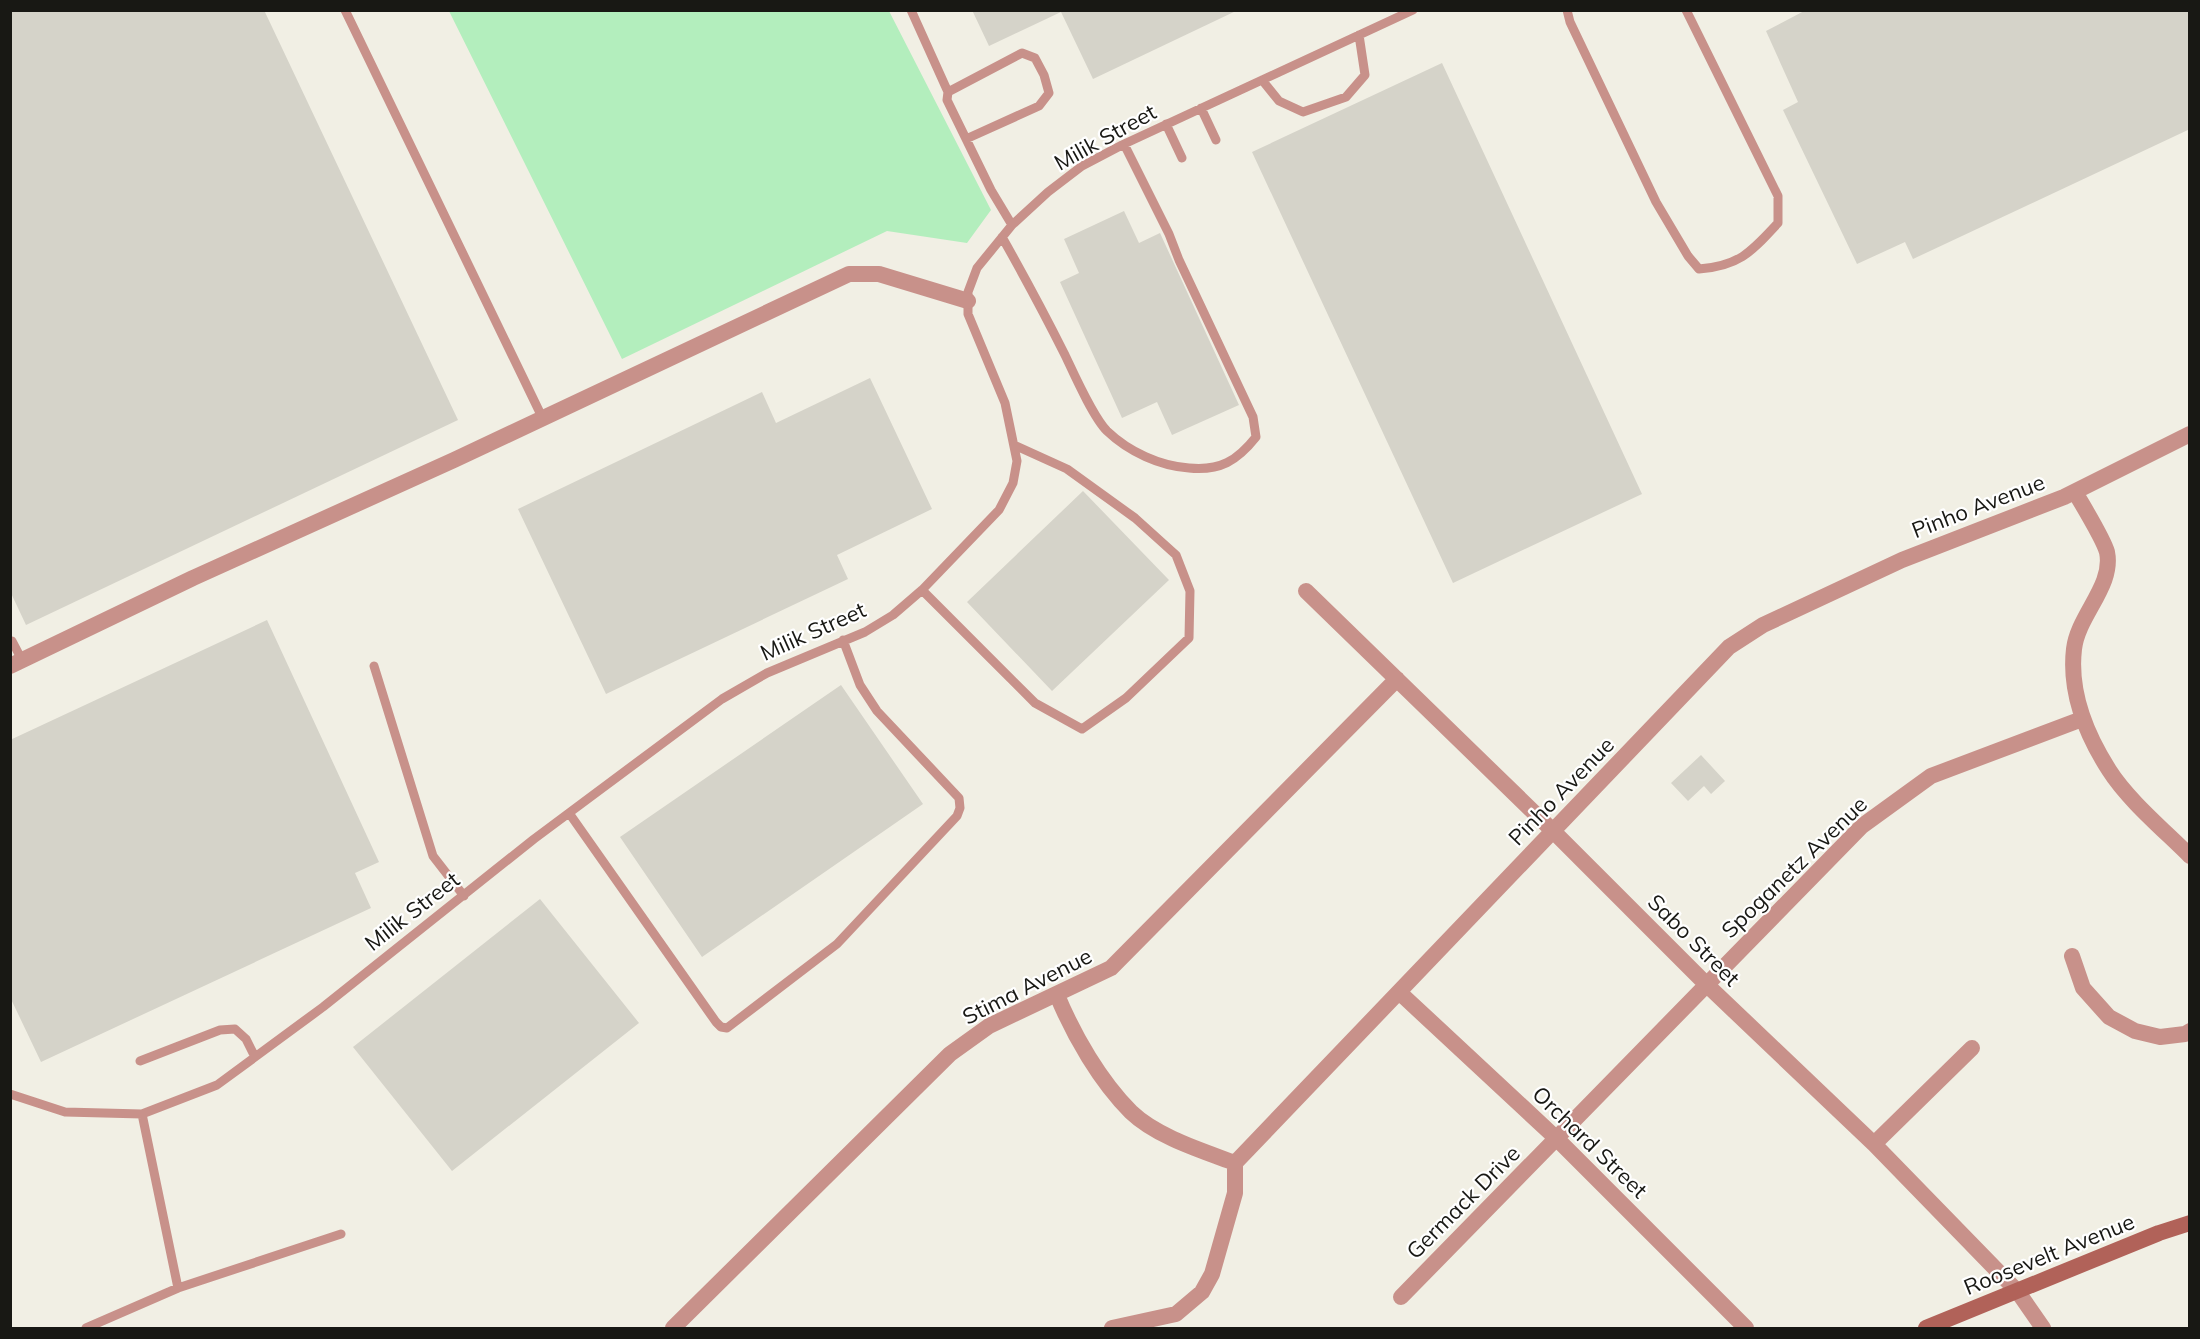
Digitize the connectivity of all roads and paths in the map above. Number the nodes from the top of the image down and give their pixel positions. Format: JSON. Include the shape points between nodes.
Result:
{"nodes":[{"id":1,"x":345,"y":10,"type":"edge"},
{"id":2,"x":911,"y":10,"type":"edge"},
{"id":3,"x":1413,"y":10,"type":"edge"},
{"id":4,"x":1568,"y":10,"type":"edge"},
{"id":5,"x":1686,"y":10,"type":"edge"},
{"id":6,"x":1359,"y":36,"type":"junction"},
{"id":7,"x":1262,"y":80,"type":"junction"},
{"id":8,"x":948,"y":92,"type":"junction"},
{"id":9,"x":1202,"y":108,"type":"junction"},
{"id":10,"x":1166,"y":124,"type":"junction"},
{"id":11,"x":966,"y":139,"type":"junction"},
{"id":12,"x":1216,"y":140,"type":"dead end"},
{"id":13,"x":1124,"y":144,"type":"junction"},
{"id":14,"x":1182,"y":158,"type":"dead end"},
{"id":15,"x":1012,"y":225,"type":"junction"},
{"id":16,"x":1002,"y":237,"type":"junction"},
{"id":17,"x":968,"y":301,"type":"junction"},
{"id":18,"x":543,"y":419,"type":"junction"},
{"id":19,"x":2190,"y":434,"type":"edge"},
{"id":20,"x":1014,"y":445,"type":"junction"},
{"id":21,"x":2075,"y":492,"type":"junction"},
{"id":22,"x":921,"y":590,"type":"junction"},
{"id":23,"x":1306,"y":591,"type":"dead end"},
{"id":24,"x":843,"y":640,"type":"junction"},
{"id":25,"x":12,"y":641,"type":"dead end"},
{"id":26,"x":16,"y":663,"type":"edge"},
{"id":27,"x":374,"y":666,"type":"dead end"},
{"id":28,"x":1397,"y":679,"type":"junction"},
{"id":29,"x":2082,"y":718,"type":"junction"},
{"id":30,"x":569,"y":813,"type":"junction"},
{"id":31,"x":1553,"y":831,"type":"junction"},
{"id":32,"x":2190,"y":856,"type":"edge"},
{"id":33,"x":464,"y":896,"type":"junction"},
{"id":34,"x":2072,"y":956,"type":"dead end"},
{"id":35,"x":1707,"y":985,"type":"junction"},
{"id":36,"x":1399,"y":992,"type":"junction"},
{"id":37,"x":1057,"y":995,"type":"junction"},
{"id":38,"x":2190,"y":1031,"type":"edge"},
{"id":39,"x":1972,"y":1048,"type":"dead end"},
{"id":40,"x":255,"y":1057,"type":"junction"},
{"id":41,"x":140,"y":1061,"type":"dead end"},
{"id":42,"x":10,"y":1095,"type":"edge"},
{"id":43,"x":142,"y":1114,"type":"junction"},
{"id":44,"x":1557,"y":1138,"type":"junction"},
{"id":45,"x":1874,"y":1144,"type":"junction"},
{"id":46,"x":1235,"y":1163,"type":"junction"},
{"id":47,"x":2190,"y":1223,"type":"edge"},
{"id":48,"x":341,"y":1234,"type":"dead end"},
{"id":49,"x":178,"y":1288,"type":"junction"},
{"id":50,"x":2019,"y":1292,"type":"junction"},
{"id":51,"x":1401,"y":1297,"type":"dead end"},
{"id":52,"x":86,"y":1329,"type":"edge"},
{"id":53,"x":673,"y":1329,"type":"edge"},
{"id":54,"x":1112,"y":1329,"type":"edge"},
{"id":55,"x":1746,"y":1329,"type":"edge"},
{"id":56,"x":1926,"y":1329,"type":"edge"},
{"id":57,"x":2043,"y":1329,"type":"edge"}],
"edges":[{"from":1,"to":18,"type":"lane"},
{"from":2,"to":8,"type":"lane"},
{"from":3,"to":6,"type":"lane","name":"Milik Street"},
{"from":4,"to":5,"type":"lane","via":[[1570,22],[1656,202],[1677,238],[1699,269],[1721,268],[1753,251],[1778,223],[1778,196]]},
{"from":6,"to":7,"type":"lane","name":"Milik Street"},
{"from":6,"to":7,"type":"lane","via":[[1365,75],[1346,97],[1303,112],[1279,101]]},
{"from":7,"to":9,"type":"lane","name":"Milik Street"},
{"from":8,"to":11,"type":"lane","via":[[947,100]]},
{"from":8,"to":11,"type":"lane","via":[[1022,53],[1035,58],[1044,75],[1048,93],[1039,106]]},
{"from":9,"to":10,"type":"lane","name":"Milik Street"},
{"from":9,"to":12,"type":"lane"},
{"from":10,"to":13,"type":"lane","name":"Milik Street"},
{"from":10,"to":14,"type":"lane"},
{"from":11,"to":15,"type":"lane"},
{"from":13,"to":15,"type":"lane","name":"Milik Street","via":[[1082,166]]},
{"from":13,"to":16,"type":"lane","via":[[1253,417],[1256,437],[1244,453],[1224,465],[1205,470],[1170,466],[1137,452],[1106,430]]},
{"from":15,"to":16,"type":"lane","name":"Milik Street"},
{"from":16,"to":17,"type":"lane","name":"Milik Street","via":[[977,268]]},
{"from":17,"to":18,"type":"street","via":[[879,274],[849,274]]},
{"from":17,"to":20,"type":"lane","name":"Milik Street","via":[[968,314],[1005,403]]},
{"from":18,"to":26,"type":"street"},
{"from":19,"to":21,"type":"street","name":"Pinho Avenue"},
{"from":20,"to":22,"type":"lane","name":"Milik Street","via":[[1017,461],[1013,483],[999,510]]},
{"from":20,"to":22,"type":"lane","via":[[1067,469],[1135,518],[1176,555],[1190,591],[1189,638],[1126,698],[1082,729],[1035,703]]},
{"from":21,"to":29,"type":"street","via":[[2107,551],[2108,574],[2079,628],[2074,648],[2074,690]]},
{"from":21,"to":31,"type":"street","name":"Pinho Avenue","via":[[1902,560],[1763,625],[1729,647]]},
{"from":22,"to":24,"type":"lane","name":"Milik Street","via":[[893,615]]},
{"from":23,"to":28,"type":"street","name":"Sabo Street"},
{"from":24,"to":30,"type":"lane","name":"Milik Street","via":[[767,672],[722,699]]},
{"from":24,"to":30,"type":"lane","via":[[860,685],[878,711],[959,798],[960,808],[957,816],[837,944],[727,1028],[716,1022]]},
{"from":25,"to":26,"type":"lane"},
{"from":27,"to":33,"type":"lane","via":[[433,856]]},
{"from":28,"to":31,"type":"street","name":"Sabo Street"},
{"from":28,"to":37,"type":"street","name":"Stima Avenue","via":[[1111,968]]},
{"from":29,"to":32,"type":"street","via":[[2109,770]]},
{"from":29,"to":35,"type":"street","name":"Spoganetz Avenue","via":[[1931,776],[1862,826]]},
{"from":30,"to":33,"type":"lane","name":"Milik Street"},
{"from":31,"to":35,"type":"street","name":"Sabo Street"},
{"from":31,"to":36,"type":"street","name":"Pinho Avenue"},
{"from":33,"to":40,"type":"lane","name":"Milik Street"},
{"from":34,"to":38,"type":"street","via":[[2083,988],[2109,1017],[2136,1031],[2160,1036]]},
{"from":35,"to":44,"type":"street","name":"Spoganetz Avenue"},
{"from":35,"to":45,"type":"street","name":"Sabo Street"},
{"from":36,"to":44,"type":"street","name":"Orchard Street"},
{"from":36,"to":46,"type":"street","name":"Pinho Avenue"},
{"from":37,"to":46,"type":"street","via":[[1087,1054],[1132,1113],[1169,1137]]},
{"from":37,"to":53,"type":"street","name":"Stima Avenue","via":[[989,1026],[950,1054]]},
{"from":39,"to":45,"type":"street"},
{"from":40,"to":41,"type":"lane","via":[[246,1039],[235,1029],[220,1030]]},
{"from":40,"to":43,"type":"lane","name":"Milik Street","via":[[217,1085]]},
{"from":42,"to":43,"type":"lane","name":"Milik Street","via":[[65,1112]]},
{"from":43,"to":49,"type":"lane"},
{"from":44,"to":51,"type":"street","name":"Germack Drive"},
{"from":44,"to":55,"type":"street","name":"Orchard Street"},
{"from":45,"to":50,"type":"street","name":"Sabo Street"},
{"from":46,"to":54,"type":"street","via":[[1235,1193],[1212,1274],[1203,1292],[1176,1314]]},
{"from":47,"to":50,"type":"main road","name":"Roosevelt Avenue"},
{"from":48,"to":49,"type":"lane"},
{"from":49,"to":52,"type":"lane"},
{"from":50,"to":56,"type":"main road","name":"Roosevelt Avenue"},
{"from":50,"to":57,"type":"street","name":"Sabo Street"}]}
